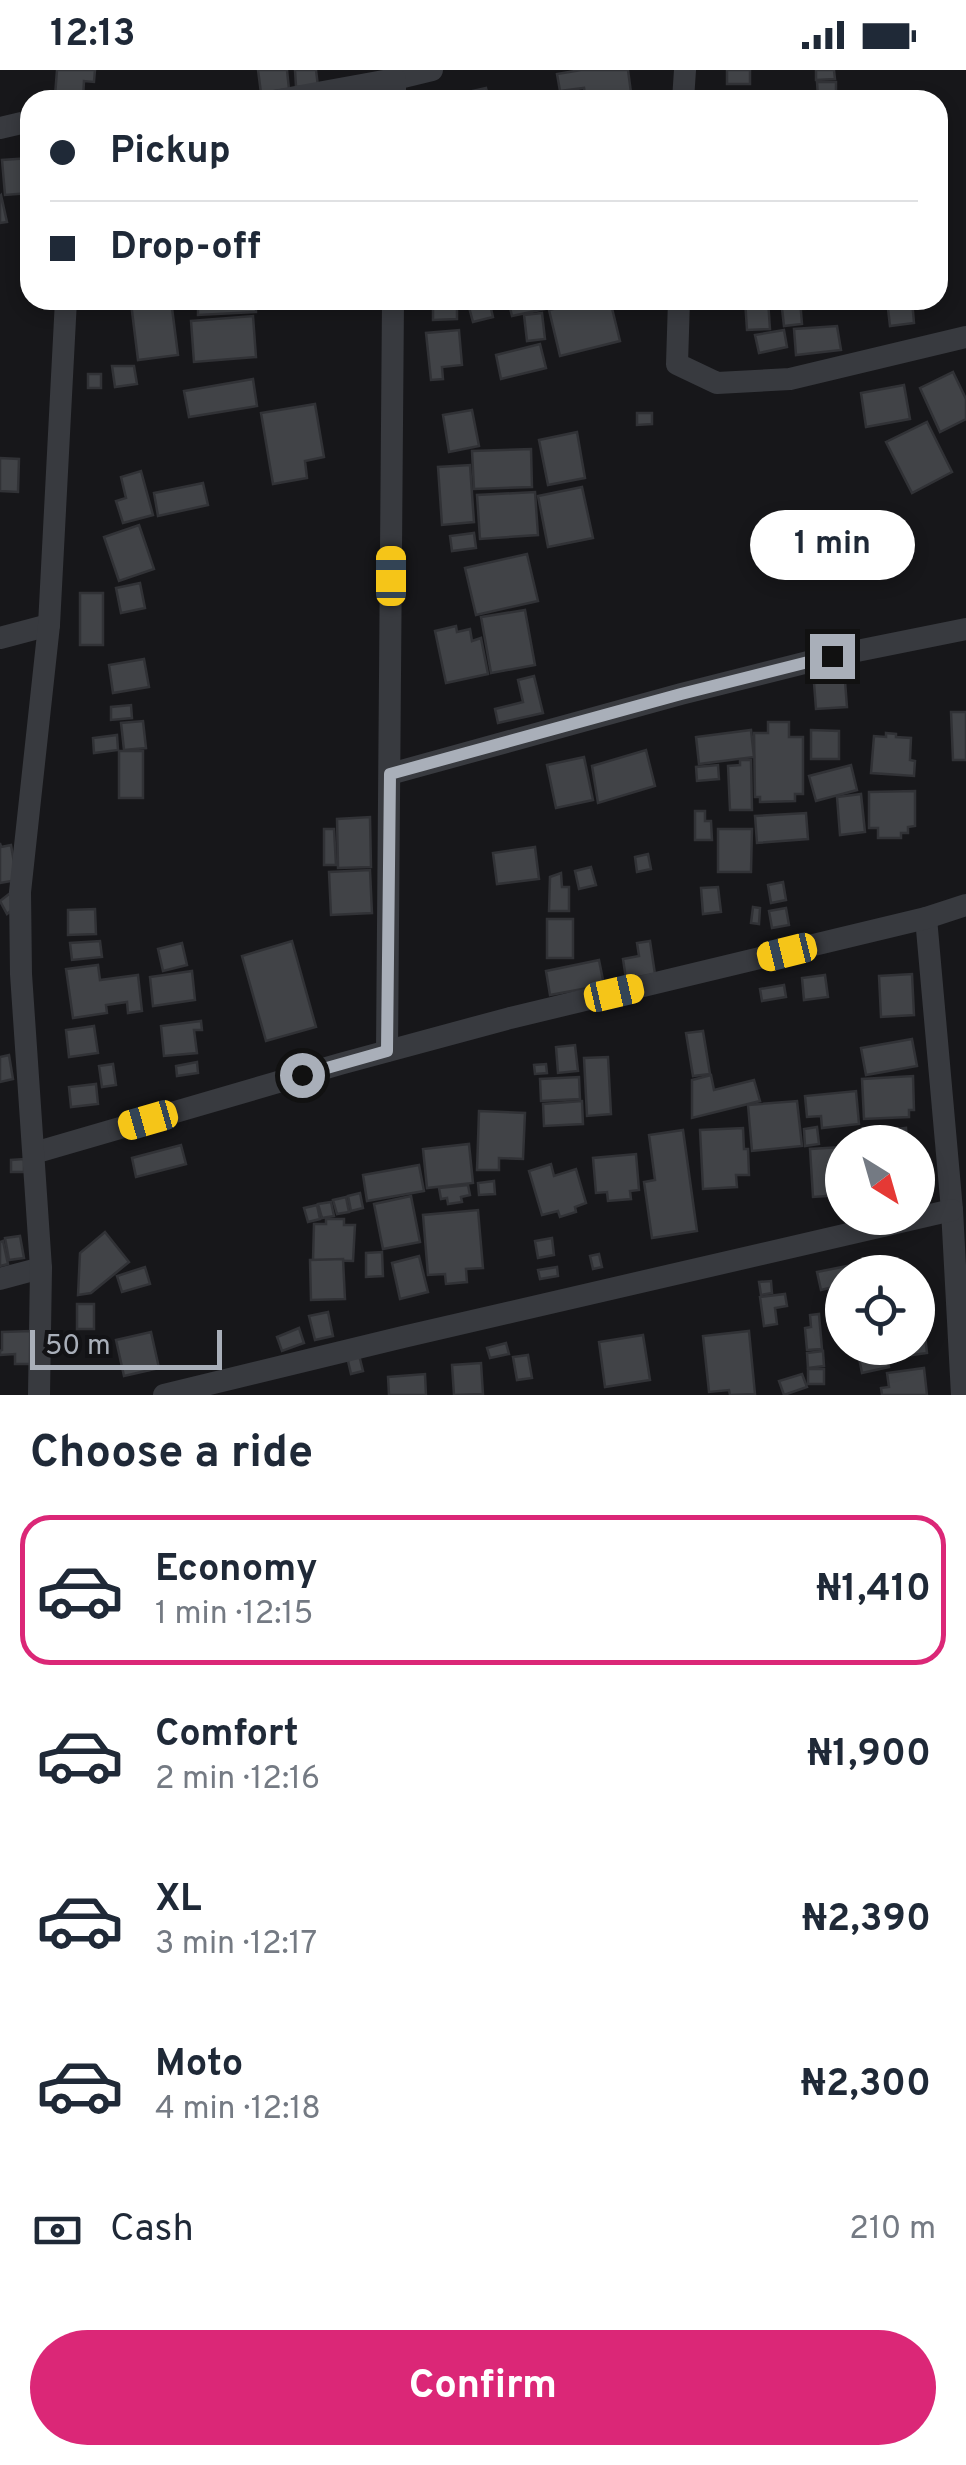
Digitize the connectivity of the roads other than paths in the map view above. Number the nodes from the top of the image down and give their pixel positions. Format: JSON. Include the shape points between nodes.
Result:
{"nodes":[{"id":1,"x":432,"y":70,"type":"edge"},
{"id":2,"x":395,"y":83,"type":"edge"},
{"id":3,"x":347,"y":90,"type":"edge"},
{"id":4,"x":65,"y":310,"type":"edge"},
{"id":5,"x":393,"y":310,"type":"edge"},
{"id":6,"x":679,"y":310,"type":"edge"},
{"id":7,"x":966,"y":337,"type":"edge"},
{"id":8,"x":48,"y":626,"type":"junction"},
{"id":9,"x":966,"y":628,"type":"edge"},
{"id":10,"x":0,"y":638,"type":"edge"},
{"id":11,"x":390,"y":774,"type":"junction"},
{"id":12,"x":966,"y":905,"type":"edge"},
{"id":13,"x":926,"y":918,"type":"junction"},
{"id":14,"x":387,"y":1051,"type":"junction"},
{"id":15,"x":34,"y":1153,"type":"junction"},
{"id":16,"x":952,"y":1210,"type":"junction"},
{"id":17,"x":41,"y":1268,"type":"junction"},
{"id":18,"x":0,"y":1279,"type":"edge"},
{"id":19,"x":39,"y":1395,"type":"edge"},
{"id":20,"x":164,"y":1395,"type":"edge"},
{"id":21,"x":962,"y":1395,"type":"edge"}],
"edges":[{"from":1,"to":2,"type":"street"},
{"from":2,"to":3,"type":"street"},
{"from":4,"to":8,"type":"street"},
{"from":5,"to":11,"type":"street"},
{"from":6,"to":7,"type":"street","via":[[678,364],[717,382],[790,379]]},
{"from":8,"to":10,"type":"street"},
{"from":8,"to":15,"type":"street","via":[[20,892]]},
{"from":9,"to":11,"type":"street","via":[[681,694]]},
{"from":11,"to":14,"type":"street"},
{"from":12,"to":13,"type":"street"},
{"from":13,"to":14,"type":"street"},
{"from":13,"to":16,"type":"street"},
{"from":14,"to":15,"type":"street"},
{"from":15,"to":17,"type":"street"},
{"from":16,"to":20,"type":"street"},
{"from":16,"to":21,"type":"street"},
{"from":17,"to":18,"type":"street"},
{"from":17,"to":19,"type":"street"}]}
